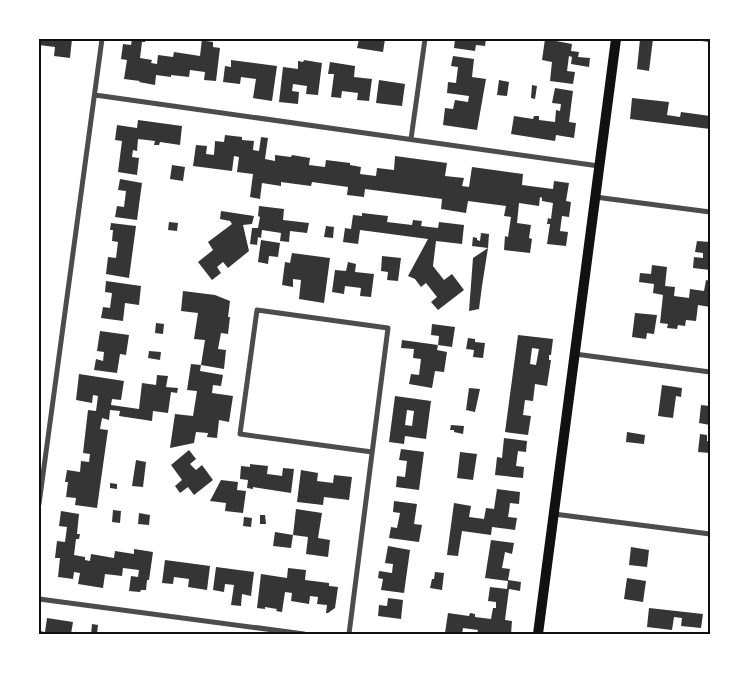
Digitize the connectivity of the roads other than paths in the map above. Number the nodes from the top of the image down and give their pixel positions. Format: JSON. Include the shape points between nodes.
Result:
{"nodes":[{"id":1,"x":102,"y":39,"type":"edge"},
{"id":2,"x":425,"y":39,"type":"edge"},
{"id":3,"x":616,"y":39,"type":"edge"},
{"id":4,"x":95,"y":95,"type":"junction"},
{"id":5,"x":411,"y":139,"type":"junction"},
{"id":6,"x":600,"y":166,"type":"junction"},
{"id":7,"x":596,"y":198,"type":"junction"},
{"id":8,"x":710,"y":212,"type":"edge"},
{"id":9,"x":575,"y":354,"type":"junction"},
{"id":10,"x":710,"y":372,"type":"edge"},
{"id":11,"x":372,"y":452,"type":"junction"},
{"id":12,"x":39,"y":504,"type":"edge"},
{"id":13,"x":554,"y":514,"type":"junction"},
{"id":14,"x":710,"y":534,"type":"edge"},
{"id":15,"x":39,"y":599,"type":"edge"},
{"id":16,"x":304,"y":634,"type":"edge"},
{"id":17,"x":349,"y":634,"type":"edge"},
{"id":18,"x":538,"y":634,"type":"edge"}],
"edges":[{"from":1,"to":4,"type":"street"},
{"from":2,"to":5,"type":"street"},
{"from":3,"to":6,"type":"main road"},
{"from":4,"to":5,"type":"street"},
{"from":4,"to":12,"type":"street"},
{"from":5,"to":6,"type":"street"},
{"from":6,"to":7,"type":"main road"},
{"from":7,"to":8,"type":"street"},
{"from":7,"to":9,"type":"main road"},
{"from":9,"to":10,"type":"street"},
{"from":9,"to":13,"type":"main road"},
{"from":11,"to":11,"type":"street","via":[[388,328],[257,310],[240,434]]},
{"from":11,"to":17,"type":"street"},
{"from":13,"to":14,"type":"street"},
{"from":13,"to":18,"type":"main road"},
{"from":15,"to":16,"type":"street"}]}
